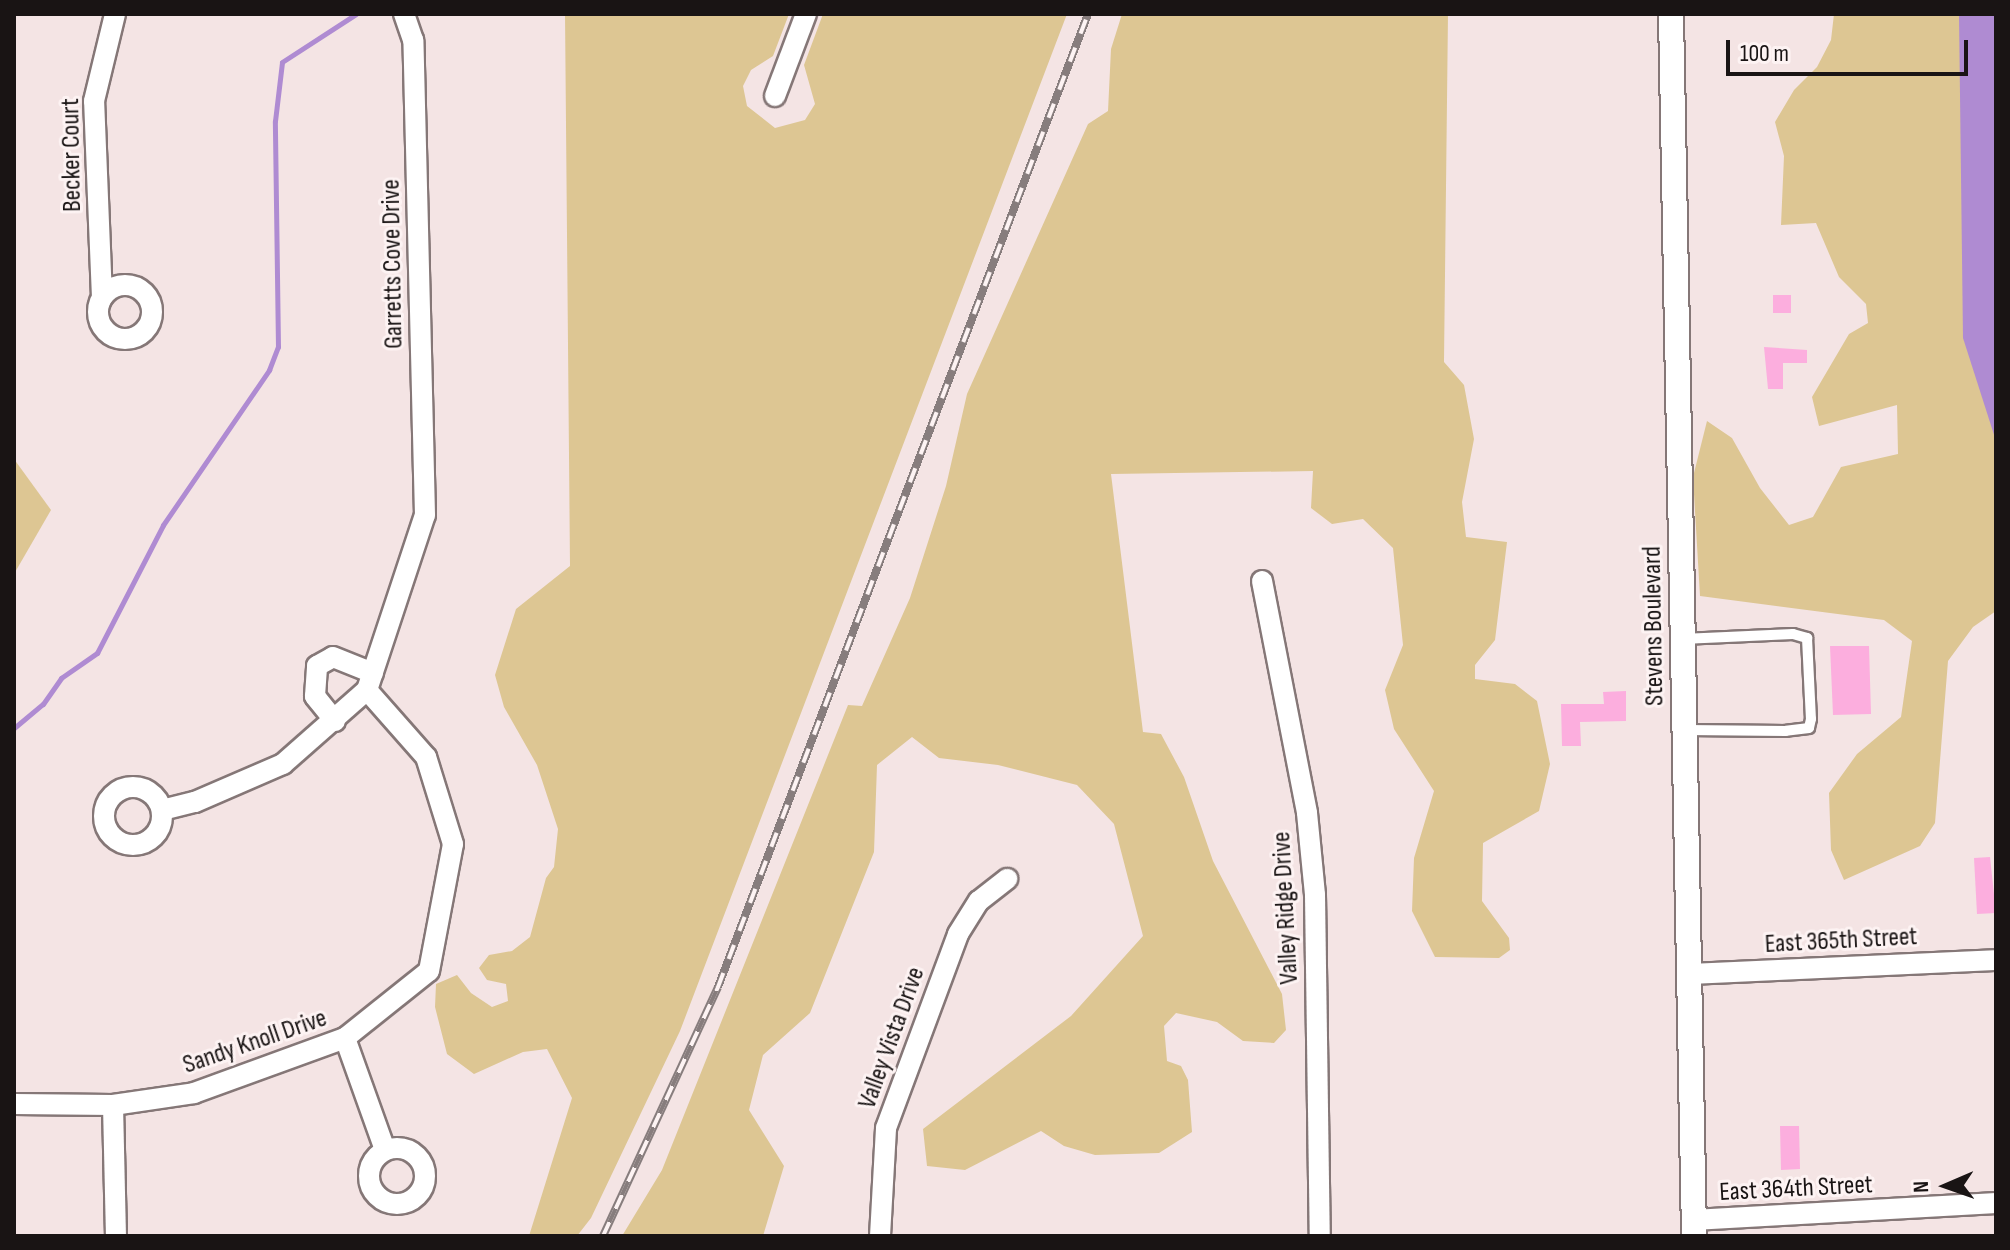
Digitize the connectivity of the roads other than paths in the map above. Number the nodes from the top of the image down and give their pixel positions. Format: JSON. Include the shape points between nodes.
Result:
{"nodes":[{"id":1,"x":115,"y":14,"type":"edge"},
{"id":2,"x":404,"y":14,"type":"edge"},
{"id":3,"x":806,"y":14,"type":"edge"},
{"id":4,"x":1671,"y":14,"type":"edge"},
{"id":5,"x":775,"y":96,"type":"dead end"},
{"id":6,"x":102,"y":298,"type":"dead end"},
{"id":7,"x":1262,"y":581,"type":"dead end"},
{"id":8,"x":1682,"y":639,"type":"junction"},
{"id":9,"x":370,"y":681,"type":"junction"},
{"id":10,"x":335,"y":721,"type":"junction"},
{"id":11,"x":1684,"y":730,"type":"junction"},
{"id":12,"x":162,"y":810,"type":"dead end"},
{"id":13,"x":1007,"y":879,"type":"dead end"},
{"id":14,"x":1996,"y":960,"type":"edge"},
{"id":15,"x":1689,"y":974,"type":"junction"},
{"id":16,"x":345,"y":1038,"type":"junction"},
{"id":17,"x":14,"y":1104,"type":"edge"},
{"id":18,"x":113,"y":1105,"type":"junction"},
{"id":19,"x":385,"y":1150,"type":"dead end"},
{"id":20,"x":1996,"y":1203,"type":"edge"},
{"id":21,"x":1694,"y":1228,"type":"edge"},
{"id":22,"x":116,"y":1236,"type":"edge"},
{"id":23,"x":880,"y":1236,"type":"edge"},
{"id":24,"x":1320,"y":1236,"type":"edge"}],
"edges":[{"from":1,"to":6,"type":"street","name":"Becker Court","via":[[94,101]]},
{"from":2,"to":9,"type":"street","name":"Garretts Cove Drive","via":[[413,40],[425,515]]},
{"from":3,"to":5,"type":"street"},
{"from":4,"to":8,"type":"street","name":"Stevens Boulevard"},
{"from":7,"to":24,"type":"street","name":"Valley Ridge Drive","via":[[1307,813],[1314,881]]},
{"from":8,"to":11,"type":"street","name":"Stevens Boulevard"},
{"from":8,"to":11,"type":"lane","via":[[1793,634],[1807,638],[1811,719],[1809,728],[1786,731]]},
{"from":9,"to":10,"type":"street"},
{"from":9,"to":10,"type":"street","via":[[333,657],[317,666],[315,696]]},
{"from":9,"to":16,"type":"street","name":"Sandy Knoll Drive","via":[[426,757],[453,844],[429,971]]},
{"from":10,"to":12,"type":"street","via":[[283,764],[195,802]]},
{"from":11,"to":15,"type":"street","name":"Stevens Boulevard"},
{"from":13,"to":23,"type":"street","name":"Valley Vista Drive","via":[[979,901],[958,934],[886,1128]]},
{"from":14,"to":15,"type":"street","name":"East 365th Street"},
{"from":15,"to":21,"type":"street","name":"Stevens Boulevard"},
{"from":16,"to":18,"type":"street","name":"Sandy Knoll Drive","via":[[194,1093]]},
{"from":16,"to":19,"type":"street"},
{"from":17,"to":18,"type":"street","name":"Sandy Knoll Drive"},
{"from":18,"to":22,"type":"street"},
{"from":20,"to":21,"type":"street","name":"East 364th Street"}]}
